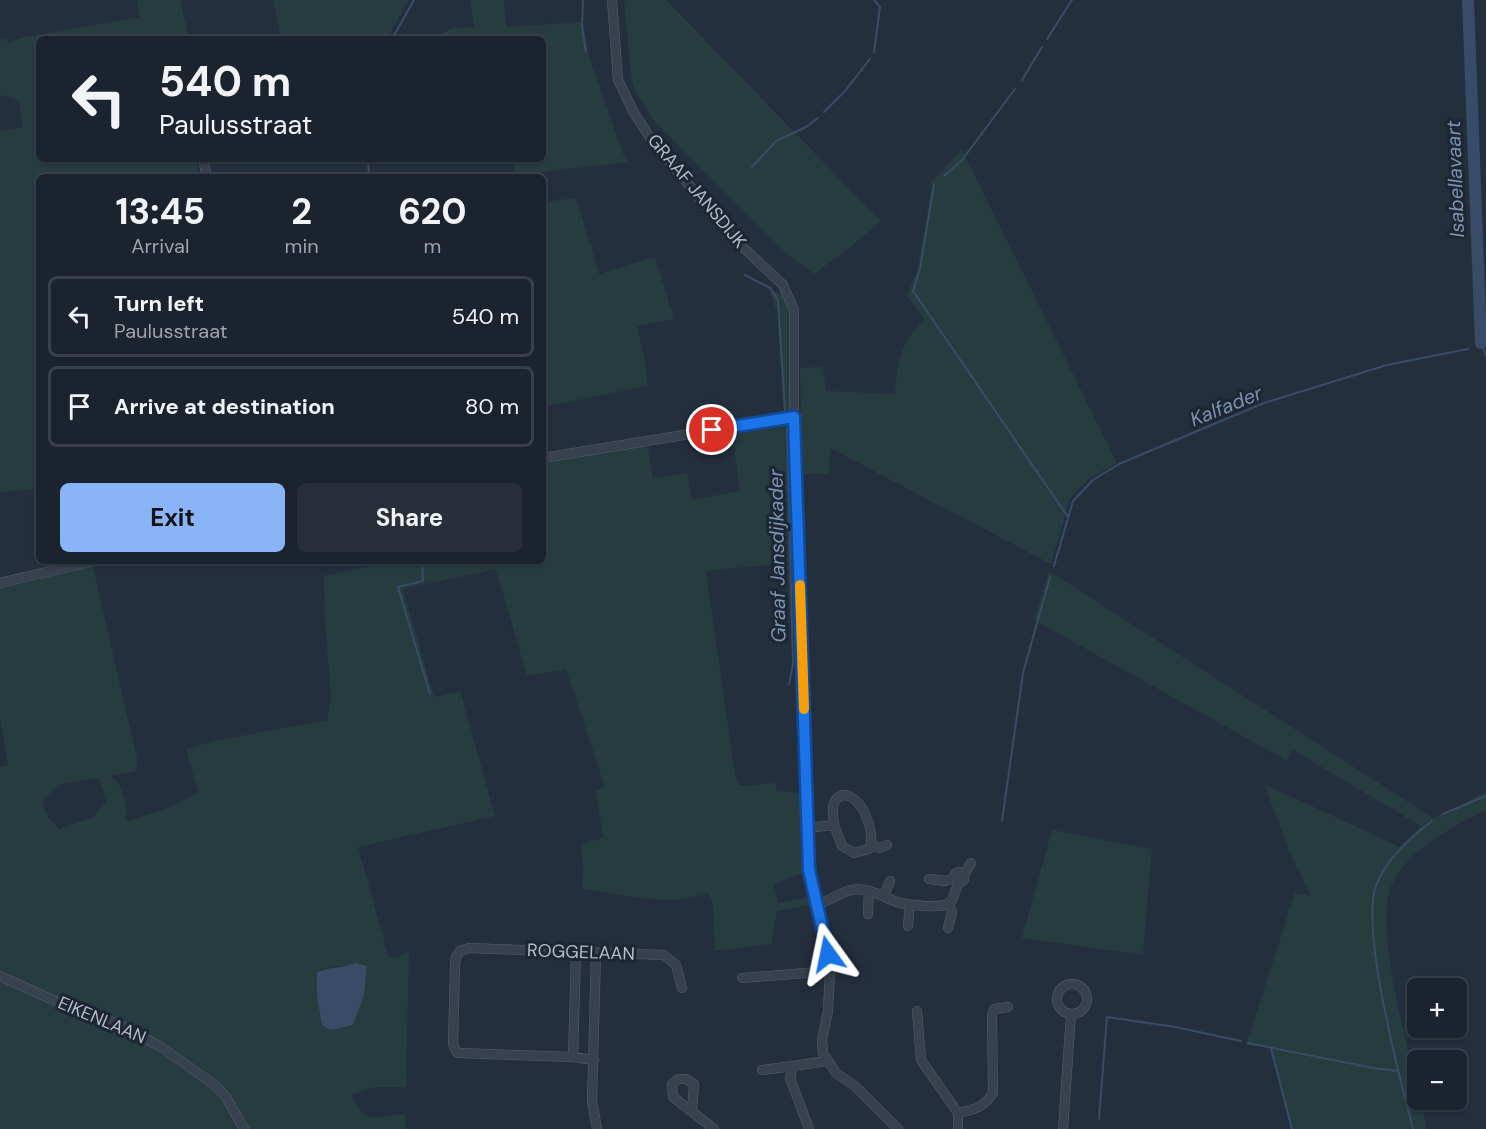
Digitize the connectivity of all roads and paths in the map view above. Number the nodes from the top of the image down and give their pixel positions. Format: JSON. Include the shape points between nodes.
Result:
{"nodes":[{"id":1,"x":612,"y":0,"type":"edge"},
{"id":2,"x":794,"y":417,"type":"junction"},
{"id":3,"x":546,"y":458,"type":"edge"},
{"id":4,"x":81,"y":564,"type":"edge"},
{"id":5,"x":0,"y":583,"type":"edge"},
{"id":6,"x":834,"y":825,"type":"junction"},
{"id":7,"x":806,"y":828,"type":"junction"},
{"id":8,"x":887,"y":845,"type":"dead end"},
{"id":9,"x":871,"y":846,"type":"junction"},
{"id":10,"x":970,"y":863,"type":"dead end"},
{"id":11,"x":929,"y":879,"type":"dead end"},
{"id":12,"x":890,"y":881,"type":"dead end"},
{"id":13,"x":955,"y":881,"type":"junction"},
{"id":14,"x":869,"y":891,"type":"junction"},
{"id":15,"x":884,"y":896,"type":"junction"},
{"id":16,"x":949,"y":904,"type":"junction"},
{"id":17,"x":816,"y":905,"type":"junction"},
{"id":18,"x":910,"y":905,"type":"junction"},
{"id":19,"x":868,"y":914,"type":"dead end"},
{"id":20,"x":908,"y":926,"type":"dead end"},
{"id":21,"x":948,"y":928,"type":"dead end"},
{"id":22,"x":576,"y":953,"type":"junction"},
{"id":23,"x":596,"y":954,"type":"junction"},
{"id":24,"x":830,"y":970,"type":"junction"},
{"id":25,"x":0,"y":976,"type":"edge"},
{"id":26,"x":742,"y":978,"type":"dead end"},
{"id":27,"x":682,"y":988,"type":"dead end"},
{"id":28,"x":1008,"y":1007,"type":"dead end"},
{"id":29,"x":917,"y":1011,"type":"dead end"},
{"id":30,"x":1071,"y":1014,"type":"dead end"},
{"id":31,"x":573,"y":1057,"type":"junction"},
{"id":32,"x":594,"y":1060,"type":"junction"},
{"id":33,"x":826,"y":1061,"type":"junction"},
{"id":34,"x":793,"y":1066,"type":"junction"},
{"id":35,"x":762,"y":1070,"type":"dead end"},
{"id":36,"x":692,"y":1111,"type":"dead end"},
{"id":37,"x":958,"y":1113,"type":"junction"},
{"id":38,"x":244,"y":1129,"type":"edge"},
{"id":39,"x":597,"y":1129,"type":"edge"},
{"id":40,"x":714,"y":1129,"type":"edge"},
{"id":41,"x":809,"y":1129,"type":"edge"},
{"id":42,"x":898,"y":1129,"type":"edge"},
{"id":43,"x":958,"y":1129,"type":"edge"},
{"id":44,"x":1063,"y":1129,"type":"edge"}],
"edges":[{"from":1,"to":2,"type":"street","name":"GRAAF JANSDIJK","via":[[618,80],[634,113],[706,207],[783,285],[789,297],[794,310]]},
{"from":2,"to":3,"type":"street"},
{"from":2,"to":7,"type":"street","name":"GRAAF JANSDIJK"},
{"from":4,"to":5,"type":"street"},
{"from":6,"to":7,"type":"street"},
{"from":6,"to":9,"type":"street","via":[[847,851],[861,852]]},
{"from":6,"to":9,"type":"street","via":[[834,800],[843,795],[854,796],[873,837]]},
{"from":7,"to":17,"type":"street","name":"GRAAF JANSDIJK"},
{"from":8,"to":9,"type":"street"},
{"from":10,"to":13,"type":"street","via":[[964,875],[958,872]]},
{"from":11,"to":13,"type":"street"},
{"from":12,"to":15,"type":"street"},
{"from":13,"to":16,"type":"street"},
{"from":14,"to":15,"type":"street"},
{"from":14,"to":17,"type":"street","via":[[850,890]]},
{"from":14,"to":19,"type":"street"},
{"from":15,"to":18,"type":"street"},
{"from":16,"to":18,"type":"street"},
{"from":16,"to":21,"type":"street","via":[[952,912]]},
{"from":17,"to":24,"type":"street","name":"GRAAF JANSDIJK"},
{"from":18,"to":20,"type":"street"},
{"from":22,"to":23,"type":"street","name":"ROGGELAAN"},
{"from":22,"to":31,"type":"street"},
{"from":22,"to":31,"type":"street","name":"ROGGELAAN","via":[[468,948],[456,957],[454,977],[453,1044],[457,1053]]},
{"from":23,"to":27,"type":"street","name":"ROGGELAAN","via":[[664,955],[676,965]]},
{"from":23,"to":32,"type":"street"},
{"from":24,"to":26,"type":"street"},
{"from":24,"to":33,"type":"street","name":"GRAAF JANSDIJK","via":[[822,1040]]},
{"from":25,"to":38,"type":"street","name":"EIKENLAAN","via":[[116,1023],[161,1047],[216,1086]]},
{"from":28,"to":37,"type":"street","via":[[993,1009],[992,1014],[993,1093],[979,1108]]},
{"from":29,"to":37,"type":"street","via":[[921,1060]]},
{"from":30,"to":44,"type":"street"},
{"from":31,"to":32,"type":"street"},
{"from":32,"to":39,"type":"street","via":[[592,1101]]},
{"from":33,"to":34,"type":"street"},
{"from":33,"to":42,"type":"street"},
{"from":34,"to":35,"type":"street"},
{"from":34,"to":41,"type":"street","via":[[790,1078]]},
{"from":36,"to":40,"type":"street"},
{"from":37,"to":43,"type":"street"}]}
